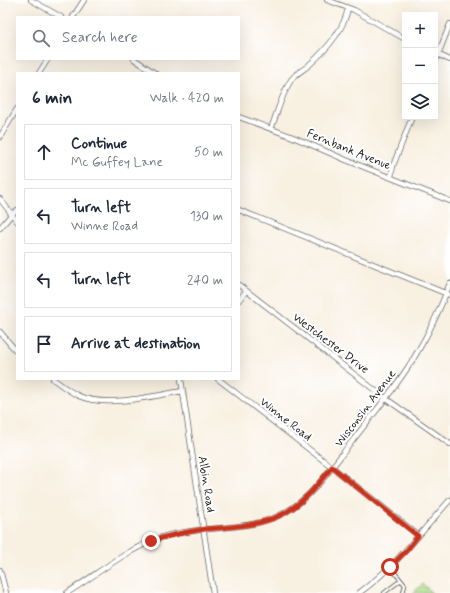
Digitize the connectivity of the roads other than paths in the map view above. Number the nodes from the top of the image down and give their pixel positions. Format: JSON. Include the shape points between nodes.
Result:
{"nodes":[{"id":1,"x":31,"y":0,"type":"edge"},
{"id":2,"x":84,"y":0,"type":"edge"},
{"id":3,"x":328,"y":0,"type":"edge"},
{"id":4,"x":348,"y":8,"type":"junction"},
{"id":5,"x":59,"y":16,"type":"edge"},
{"id":6,"x":74,"y":16,"type":"edge"},
{"id":7,"x":450,"y":24,"type":"edge"},
{"id":8,"x":402,"y":37,"type":"edge"},
{"id":9,"x":438,"y":52,"type":"edge"},
{"id":10,"x":438,"y":54,"type":"edge"},
{"id":11,"x":47,"y":60,"type":"edge"},
{"id":12,"x":136,"y":60,"type":"edge"},
{"id":13,"x":450,"y":60,"type":"edge"},
{"id":14,"x":40,"y":72,"type":"edge"},
{"id":15,"x":154,"y":72,"type":"edge"},
{"id":16,"x":16,"y":111,"type":"edge"},
{"id":17,"x":240,"y":117,"type":"edge"},
{"id":18,"x":411,"y":120,"type":"edge"},
{"id":19,"x":272,"y":129,"type":"junction"},
{"id":20,"x":0,"y":137,"type":"edge"},
{"id":21,"x":391,"y":177,"type":"junction"},
{"id":22,"x":0,"y":199,"type":"edge"},
{"id":23,"x":450,"y":201,"type":"edge"},
{"id":24,"x":240,"y":210,"type":"edge"},
{"id":25,"x":16,"y":211,"type":"edge"},
{"id":26,"x":12,"y":214,"type":"junction"},
{"id":27,"x":16,"y":220,"type":"edge"},
{"id":28,"x":0,"y":228,"type":"edge"},
{"id":29,"x":450,"y":283,"type":"edge"},
{"id":30,"x":240,"y":286,"type":"edge"},
{"id":31,"x":246,"y":291,"type":"junction"},
{"id":32,"x":448,"y":295,"type":"edge"},
{"id":33,"x":240,"y":299,"type":"edge"},
{"id":34,"x":0,"y":332,"type":"edge"},
{"id":35,"x":16,"y":351,"type":"edge"},
{"id":36,"x":54,"y":380,"type":"edge"},
{"id":37,"x":181,"y":380,"type":"edge"},
{"id":38,"x":219,"y":380,"type":"edge"},
{"id":39,"x":182,"y":392,"type":"junction"},
{"id":40,"x":386,"y":398,"type":"junction"},
{"id":41,"x":450,"y":444,"type":"edge"},
{"id":42,"x":332,"y":467,"type":"junction"},
{"id":43,"x":450,"y":500,"type":"edge"},
{"id":44,"x":204,"y":530,"type":"junction"},
{"id":45,"x":418,"y":536,"type":"junction"},
{"id":46,"x":390,"y":567,"type":"junction"},
{"id":47,"x":0,"y":570,"type":"edge"},
{"id":48,"x":400,"y":580,"type":"junction"},
{"id":49,"x":6,"y":593,"type":"edge"},
{"id":50,"x":67,"y":593,"type":"edge"},
{"id":51,"x":213,"y":593,"type":"edge"},
{"id":52,"x":359,"y":593,"type":"edge"},
{"id":53,"x":384,"y":593,"type":"edge"},
{"id":54,"x":403,"y":593,"type":"edge"}],
"edges":[{"from":1,"to":5,"type":"street"},
{"from":2,"to":6,"type":"street"},
{"from":3,"to":4,"type":"street"},
{"from":4,"to":8,"type":"street"},
{"from":4,"to":19,"type":"street","via":[[343,23],[327,47],[292,79]]},
{"from":7,"to":9,"type":"street"},
{"from":10,"to":13,"type":"street"},
{"from":11,"to":14,"type":"street"},
{"from":12,"to":15,"type":"street"},
{"from":16,"to":20,"type":"street"},
{"from":17,"to":19,"type":"street","name":"Fernbank Avenue"},
{"from":18,"to":21,"type":"street"},
{"from":19,"to":21,"type":"street","name":"Fernbank Avenue"},
{"from":21,"to":23,"type":"street","name":"Fernbank Avenue"},
{"from":22,"to":26,"type":"street"},
{"from":24,"to":32,"type":"street"},
{"from":25,"to":26,"type":"street"},
{"from":26,"to":27,"type":"street"},
{"from":26,"to":28,"type":"street"},
{"from":29,"to":32,"type":"street","name":"Wisconsin Avenue"},
{"from":30,"to":31,"type":"street","name":"Westchester Drive"},
{"from":31,"to":33,"type":"street"},
{"from":31,"to":40,"type":"street","name":"Westchester Drive"},
{"from":32,"to":40,"type":"street","name":"Wisconsin Avenue","via":[[418,351]]},
{"from":34,"to":35,"type":"street"},
{"from":36,"to":39,"type":"street","via":[[78,396],[99,401]]},
{"from":37,"to":39,"type":"street","name":"Albin Road"},
{"from":38,"to":42,"type":"street","name":"Winne Road"},
{"from":39,"to":44,"type":"street","name":"Albin Road"},
{"from":40,"to":41,"type":"street","name":"Westchester Drive"},
{"from":40,"to":42,"type":"street","name":"Wisconsin Avenue"},
{"from":42,"to":44,"type":"street","name":"Wisconsin Avenue","via":[[309,494],[284,514],[254,523]]},
{"from":42,"to":45,"type":"street","name":"Winne Road"},
{"from":43,"to":45,"type":"street"},
{"from":44,"to":50,"type":"street","name":"Wisconsin Avenue","via":[[167,536],[137,547]]},
{"from":44,"to":51,"type":"street","name":"Albin Road"},
{"from":45,"to":46,"type":"street"},
{"from":46,"to":48,"type":"lane"},
{"from":46,"to":52,"type":"street"},
{"from":47,"to":49,"type":"street"},
{"from":48,"to":53,"type":"lane"},
{"from":48,"to":54,"type":"lane","via":[[405,585]]}]}
